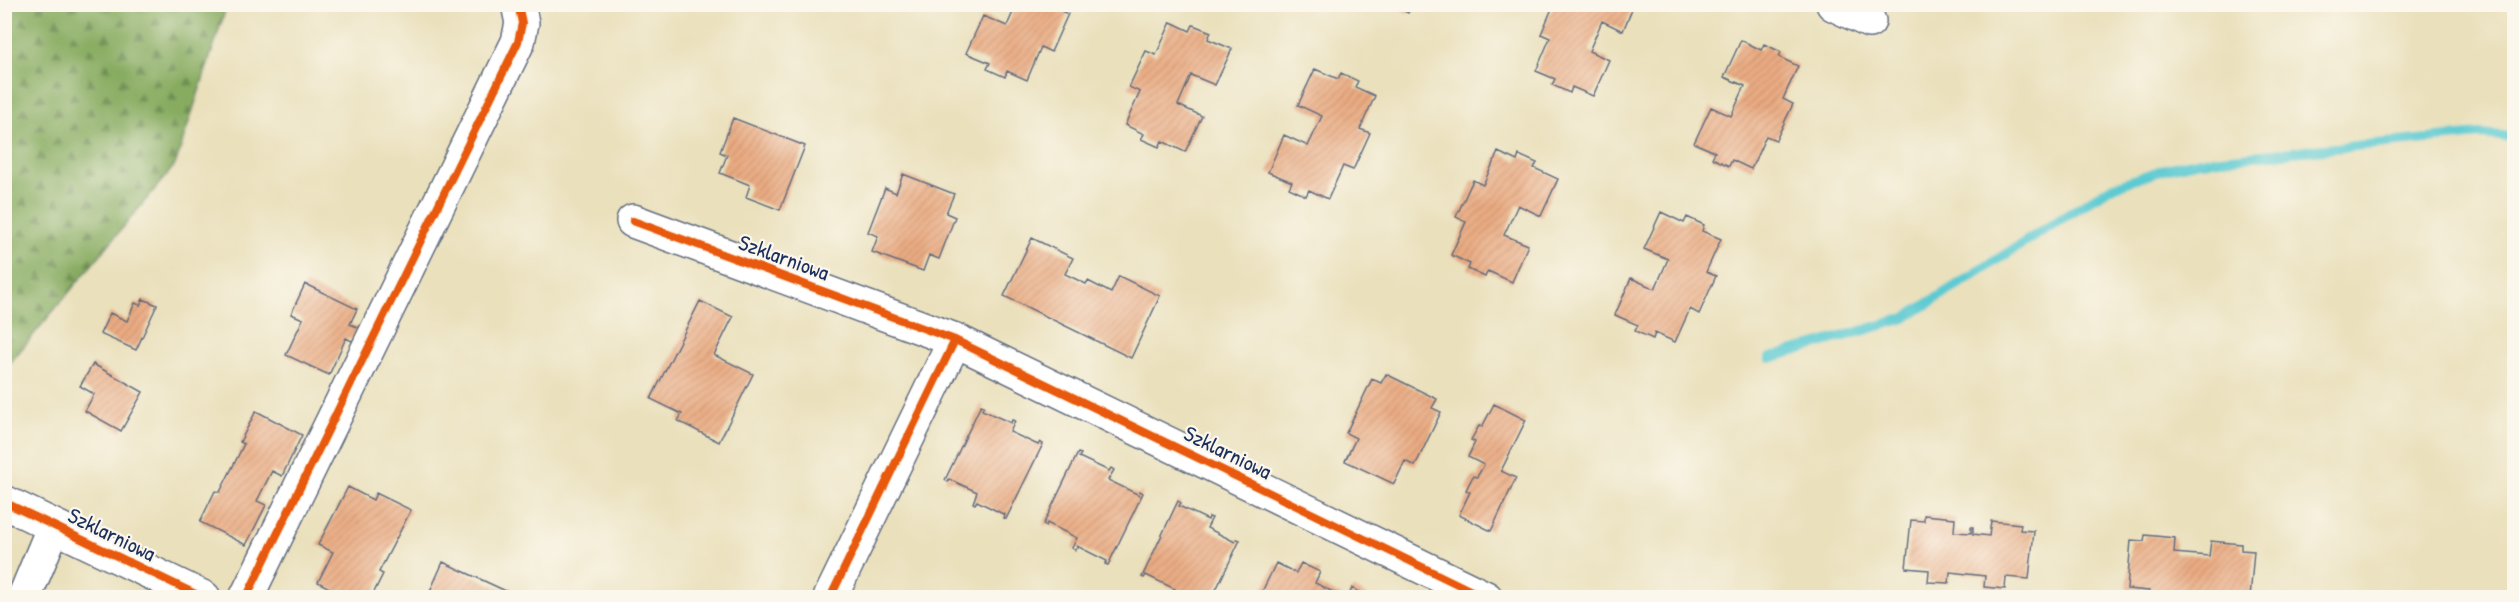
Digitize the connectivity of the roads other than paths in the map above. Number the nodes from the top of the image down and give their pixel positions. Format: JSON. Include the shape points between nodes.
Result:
{"nodes":[{"id":1,"x":518,"y":4,"type":"edge"},
{"id":2,"x":1833,"y":4,"type":"edge"},
{"id":3,"x":1869,"y":21,"type":"dead end"},
{"id":4,"x":633,"y":221,"type":"dead end"},
{"id":5,"x":956,"y":339,"type":"junction"},
{"id":6,"x":4,"y":502,"type":"edge"},
{"id":7,"x":54,"y":526,"type":"junction"},
{"id":8,"x":24,"y":597,"type":"edge"},
{"id":9,"x":204,"y":597,"type":"edge"},
{"id":10,"x":246,"y":597,"type":"edge"},
{"id":11,"x":830,"y":597,"type":"edge"},
{"id":12,"x":1486,"y":597,"type":"edge"}],
"edges":[{"from":1,"to":10,"type":"street","via":[[522,23],[518,42]]},
{"from":2,"to":3,"type":"street"},
{"from":4,"to":5,"type":"street","name":"Szklarniowa"},
{"from":5,"to":11,"type":"street"},
{"from":5,"to":12,"type":"street","name":"Szklarniowa"},
{"from":6,"to":7,"type":"street","name":"Szklarniowa"},
{"from":7,"to":8,"type":"street","name":"Szklarniowa"},
{"from":7,"to":9,"type":"street","name":"Szklarniowa"}]}
